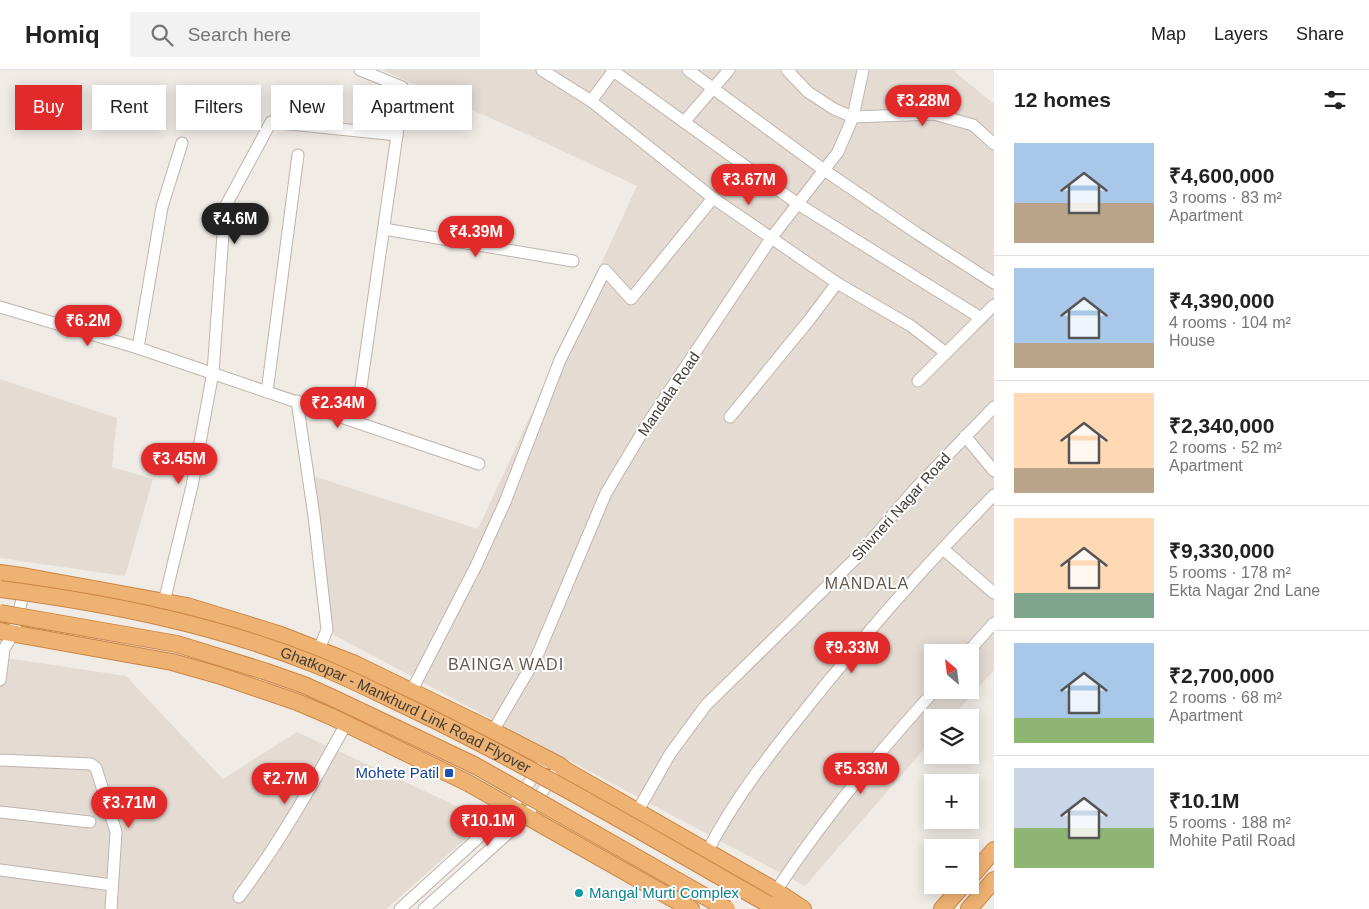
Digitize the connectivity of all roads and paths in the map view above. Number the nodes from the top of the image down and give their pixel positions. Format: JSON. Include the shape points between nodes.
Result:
{"nodes":[{"id":1,"x":360,"y":70,"type":"edge"},
{"id":2,"x":542,"y":70,"type":"edge"},
{"id":3,"x":614,"y":70,"type":"edge"},
{"id":4,"x":688,"y":70,"type":"edge"},
{"id":5,"x":729,"y":70,"type":"edge"},
{"id":6,"x":787,"y":70,"type":"edge"},
{"id":7,"x":863,"y":70,"type":"edge"},
{"id":8,"x":713,"y":89,"type":"junction"},
{"id":9,"x":591,"y":101,"type":"junction"},
{"id":10,"x":853,"y":117,"type":"junction"},
{"id":11,"x":684,"y":122,"type":"junction"},
{"id":12,"x":397,"y":135,"type":"junction"},
{"id":13,"x":182,"y":143,"type":"dead end"},
{"id":14,"x":994,"y":144,"type":"edge"},
{"id":15,"x":298,"y":154,"type":"dead end"},
{"id":16,"x":824,"y":170,"type":"junction"},
{"id":17,"x":713,"y":198,"type":"junction"},
{"id":18,"x":798,"y":204,"type":"junction"},
{"id":19,"x":384,"y":229,"type":"junction"},
{"id":20,"x":772,"y":237,"type":"junction"},
{"id":21,"x":573,"y":260,"type":"dead end"},
{"id":22,"x":837,"y":283,"type":"junction"},
{"id":23,"x":994,"y":283,"type":"edge"},
{"id":24,"x":994,"y":305,"type":"edge"},
{"id":25,"x":0,"y":307,"type":"edge"},
{"id":26,"x":981,"y":318,"type":"junction"},
{"id":27,"x":138,"y":348,"type":"junction"},
{"id":28,"x":946,"y":354,"type":"junction"},
{"id":29,"x":209,"y":371,"type":"junction"},
{"id":30,"x":918,"y":381,"type":"dead end"},
{"id":31,"x":267,"y":392,"type":"junction"},
{"id":32,"x":297,"y":401,"type":"junction"},
{"id":33,"x":994,"y":407,"type":"edge"},
{"id":34,"x":730,"y":417,"type":"dead end"},
{"id":35,"x":356,"y":422,"type":"junction"},
{"id":36,"x":965,"y":436,"type":"junction"},
{"id":37,"x":479,"y":464,"type":"dead end"},
{"id":38,"x":994,"y":471,"type":"edge"},
{"id":39,"x":994,"y":495,"type":"edge"},
{"id":40,"x":943,"y":549,"type":"junction"},
{"id":41,"x":0,"y":573,"type":"edge"},
{"id":42,"x":28,"y":577,"type":"junction"},
{"id":43,"x":0,"y":589,"type":"edge"},
{"id":44,"x":994,"y":593,"type":"edge"},
{"id":45,"x":164,"y":602,"type":"junction"},
{"id":46,"x":0,"y":613,"type":"edge"},
{"id":47,"x":994,"y":623,"type":"edge"},
{"id":48,"x":7,"y":632,"type":"edge"},
{"id":49,"x":975,"y":644,"type":"edge"},
{"id":50,"x":319,"y":649,"type":"junction"},
{"id":51,"x":0,"y":680,"type":"edge"},
{"id":52,"x":411,"y":692,"type":"junction"},
{"id":53,"x":927,"y":699,"type":"edge"},
{"id":54,"x":346,"y":724,"type":"junction"},
{"id":55,"x":493,"y":731,"type":"junction"},
{"id":56,"x":0,"y":760,"type":"edge"},
{"id":57,"x":553,"y":762,"type":"junction"},
{"id":58,"x":512,"y":808,"type":"junction"},
{"id":59,"x":0,"y":812,"type":"edge"},
{"id":60,"x":637,"y":812,"type":"junction"},
{"id":61,"x":526,"y":817,"type":"junction"},
{"id":62,"x":90,"y":822,"type":"dead end"},
{"id":63,"x":994,"y":850,"type":"edge"},
{"id":64,"x":707,"y":852,"type":"junction"},
{"id":65,"x":979,"y":868,"type":"edge"},
{"id":66,"x":0,"y":870,"type":"edge"},
{"id":67,"x":994,"y":880,"type":"edge"},
{"id":68,"x":112,"y":885,"type":"junction"},
{"id":69,"x":955,"y":894,"type":"edge"},
{"id":70,"x":239,"y":897,"type":"dead end"},
{"id":71,"x":775,"y":901,"type":"edge"},
{"id":72,"x":110,"y":909,"type":"edge"},
{"id":73,"x":400,"y":909,"type":"edge"},
{"id":74,"x":424,"y":909,"type":"edge"},
{"id":75,"x":691,"y":909,"type":"edge"},
{"id":76,"x":727,"y":909,"type":"edge"},
{"id":77,"x":803,"y":909,"type":"edge"},
{"id":78,"x":942,"y":909,"type":"edge"},
{"id":79,"x":968,"y":909,"type":"edge"}],
"edges":[{"from":1,"to":12,"type":"street","via":[[402,87]]},
{"from":2,"to":9,"type":"street"},
{"from":3,"to":9,"type":"street"},
{"from":3,"to":11,"type":"street"},
{"from":4,"to":8,"type":"street"},
{"from":5,"to":8,"type":"street"},
{"from":6,"to":10,"type":"street","via":[[808,92]]},
{"from":7,"to":10,"type":"street","name":"Mandala Road"},
{"from":8,"to":11,"type":"street"},
{"from":8,"to":16,"type":"street"},
{"from":9,"to":17,"type":"street"},
{"from":10,"to":14,"type":"street","via":[[934,114],[973,125]]},
{"from":10,"to":16,"type":"street","name":"Mandala Road","via":[[838,152]]},
{"from":11,"to":18,"type":"street"},
{"from":12,"to":19,"type":"street"},
{"from":12,"to":29,"type":"street","via":[[271,122],[225,207]]},
{"from":13,"to":27,"type":"street","via":[[162,207]]},
{"from":15,"to":31,"type":"street"},
{"from":16,"to":18,"type":"street","name":"Mandala Road"},
{"from":16,"to":23,"type":"street"},
{"from":17,"to":20,"type":"street"},
{"from":17,"to":52,"type":"street","via":[[631,299],[605,270],[560,360],[505,502]]},
{"from":18,"to":20,"type":"street","name":"Mandala Road"},
{"from":18,"to":26,"type":"street"},
{"from":19,"to":21,"type":"street"},
{"from":19,"to":35,"type":"street"},
{"from":20,"to":22,"type":"street"},
{"from":20,"to":55,"type":"street","name":"Mandala Road","via":[[646,426],[606,493],[537,656]]},
{"from":22,"to":28,"type":"street","via":[[911,326]]},
{"from":22,"to":34,"type":"street"},
{"from":24,"to":26,"type":"street"},
{"from":25,"to":27,"type":"street"},
{"from":26,"to":28,"type":"street"},
{"from":27,"to":29,"type":"street"},
{"from":28,"to":30,"type":"street"},
{"from":29,"to":31,"type":"street"},
{"from":29,"to":45,"type":"street","via":[[192,486]]},
{"from":31,"to":32,"type":"street"},
{"from":32,"to":35,"type":"street"},
{"from":32,"to":50,"type":"street","via":[[327,630]]},
{"from":33,"to":36,"type":"street","name":"Shivneri Nagar Road"},
{"from":35,"to":37,"type":"street"},
{"from":36,"to":38,"type":"street"},
{"from":36,"to":60,"type":"street","name":"Shivneri Nagar Road","via":[[857,557],[706,705],[670,754]]},
{"from":39,"to":40,"type":"street"},
{"from":40,"to":44,"type":"street"},
{"from":40,"to":64,"type":"street","via":[[861,641],[748,782]]},
{"from":41,"to":42,"type":"highway"},
{"from":42,"to":45,"type":"highway"},
{"from":42,"to":48,"type":"street"},
{"from":43,"to":71,"type":"highway","name":"Ghatkopar - Mankhurd Link Road Flyover","bridge":true,"via":[[183,621],[313,663],[486,745]]},
{"from":45,"to":50,"type":"highway","via":[[187,606]]},
{"from":46,"to":76,"type":"highway","name":"Ghatkopar - Mankhurd Link Road Flyover","bridge":true,"via":[[176,644],[304,685],[476,766]]},
{"from":47,"to":49,"type":"street"},
{"from":48,"to":51,"type":"street"},
{"from":48,"to":54,"type":"highway","via":[[172,662],[258,688]]},
{"from":50,"to":52,"type":"highway"},
{"from":52,"to":55,"type":"highway"},
{"from":53,"to":71,"type":"street","via":[[831,812],[807,844]]},
{"from":54,"to":58,"type":"highway"},
{"from":54,"to":70,"type":"street","via":[[292,819]]},
{"from":55,"to":57,"type":"highway"},
{"from":56,"to":68,"type":"street","via":[[91,764],[96,768],[116,832]]},
{"from":57,"to":58,"type":"street"},
{"from":57,"to":60,"type":"highway"},
{"from":57,"to":61,"type":"street"},
{"from":58,"to":61,"type":"highway"},
{"from":58,"to":73,"type":"street"},
{"from":59,"to":62,"type":"street"},
{"from":60,"to":64,"type":"highway"},
{"from":61,"to":74,"type":"street"},
{"from":61,"to":75,"type":"highway"},
{"from":63,"to":65,"type":"highway"},
{"from":64,"to":71,"type":"highway"},
{"from":66,"to":68,"type":"street"},
{"from":67,"to":79,"type":"highway"},
{"from":68,"to":72,"type":"street"},
{"from":69,"to":78,"type":"highway"},
{"from":71,"to":77,"type":"highway"}]}
